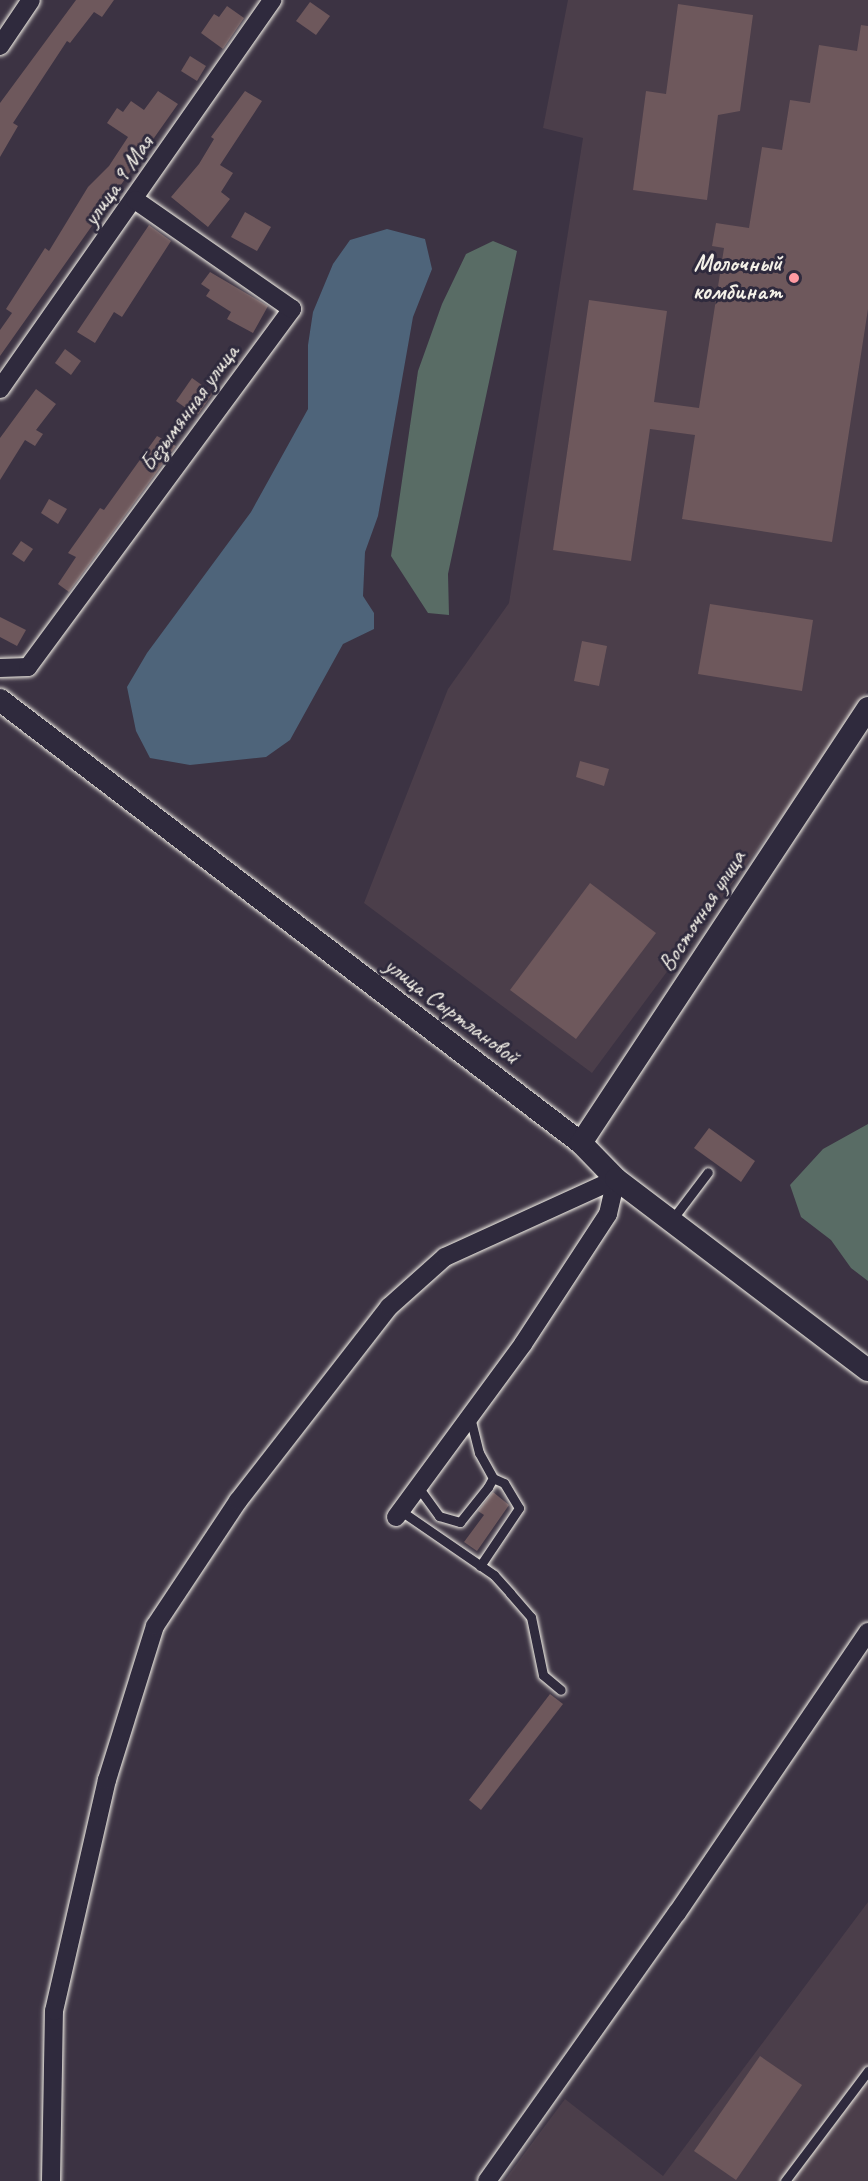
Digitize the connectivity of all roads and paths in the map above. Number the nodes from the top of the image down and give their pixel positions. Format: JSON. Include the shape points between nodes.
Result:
{"nodes":[{"id":1,"x":31,"y":0,"type":"edge"},
{"id":2,"x":272,"y":0,"type":"edge"},
{"id":3,"x":0,"y":46,"type":"edge"},
{"id":4,"x":135,"y":200,"type":"junction"},
{"id":5,"x":0,"y":388,"type":"edge"},
{"id":6,"x":0,"y":668,"type":"edge"},
{"id":7,"x":0,"y":700,"type":"edge"},
{"id":8,"x":868,"y":708,"type":"edge"},
{"id":9,"x":581,"y":1143,"type":"junction"},
{"id":10,"x":708,"y":1172,"type":"dead end"},
{"id":11,"x":616,"y":1179,"type":"junction"},
{"id":12,"x":671,"y":1221,"type":"junction"},
{"id":13,"x":868,"y":1370,"type":"edge"},
{"id":14,"x":470,"y":1416,"type":"junction"},
{"id":15,"x":493,"y":1478,"type":"junction"},
{"id":16,"x":418,"y":1487,"type":"junction"},
{"id":17,"x":398,"y":1514,"type":"joint"},
{"id":18,"x":480,"y":1566,"type":"junction"},
{"id":19,"x":868,"y":1632,"type":"edge"},
{"id":20,"x":561,"y":1690,"type":"dead end"},
{"id":21,"x":868,"y":2071,"type":"edge"},
{"id":22,"x":51,"y":2181,"type":"edge"},
{"id":23,"x":487,"y":2181,"type":"edge"},
{"id":24,"x":785,"y":2181,"type":"edge"}],
"edges":[{"from":1,"to":3,"type":"street"},
{"from":2,"to":4,"type":"street","name":"улица 9 Мая"},
{"from":4,"to":5,"type":"street","name":"улица 9 Мая"},
{"from":4,"to":6,"type":"street","name":"Безымянная улица","via":[[292,309],[28,667]]},
{"from":7,"to":9,"type":"street","name":"улица Сыртлановой"},
{"from":8,"to":9,"type":"street","name":"Восточная улица"},
{"from":9,"to":11,"type":"street","name":"улица Сыртлановой"},
{"from":10,"to":12,"type":"lane"},
{"from":11,"to":12,"type":"street","name":"улица Сыртлановой"},
{"from":11,"to":14,"type":"street","via":[[608,1214]]},
{"from":11,"to":22,"type":"street","via":[[445,1257],[389,1307],[238,1501],[155,1626],[107,1780],[54,2011]]},
{"from":12,"to":13,"type":"street","name":"улица Сыртлановой"},
{"from":14,"to":15,"type":"lane","via":[[479,1453]]},
{"from":14,"to":16,"type":"street"},
{"from":15,"to":16,"type":"lane","via":[[460,1522],[439,1516]]},
{"from":15,"to":18,"type":"lane","via":[[504,1483],[519,1508]]},
{"from":16,"to":17,"type":"street"},
{"from":17,"to":18,"type":"lane"},
{"from":18,"to":20,"type":"lane","via":[[494,1575],[531,1617],[543,1675]]},
{"from":19,"to":23,"type":"street","via":[[677,1913]]},
{"from":21,"to":24,"type":"lane"}]}
